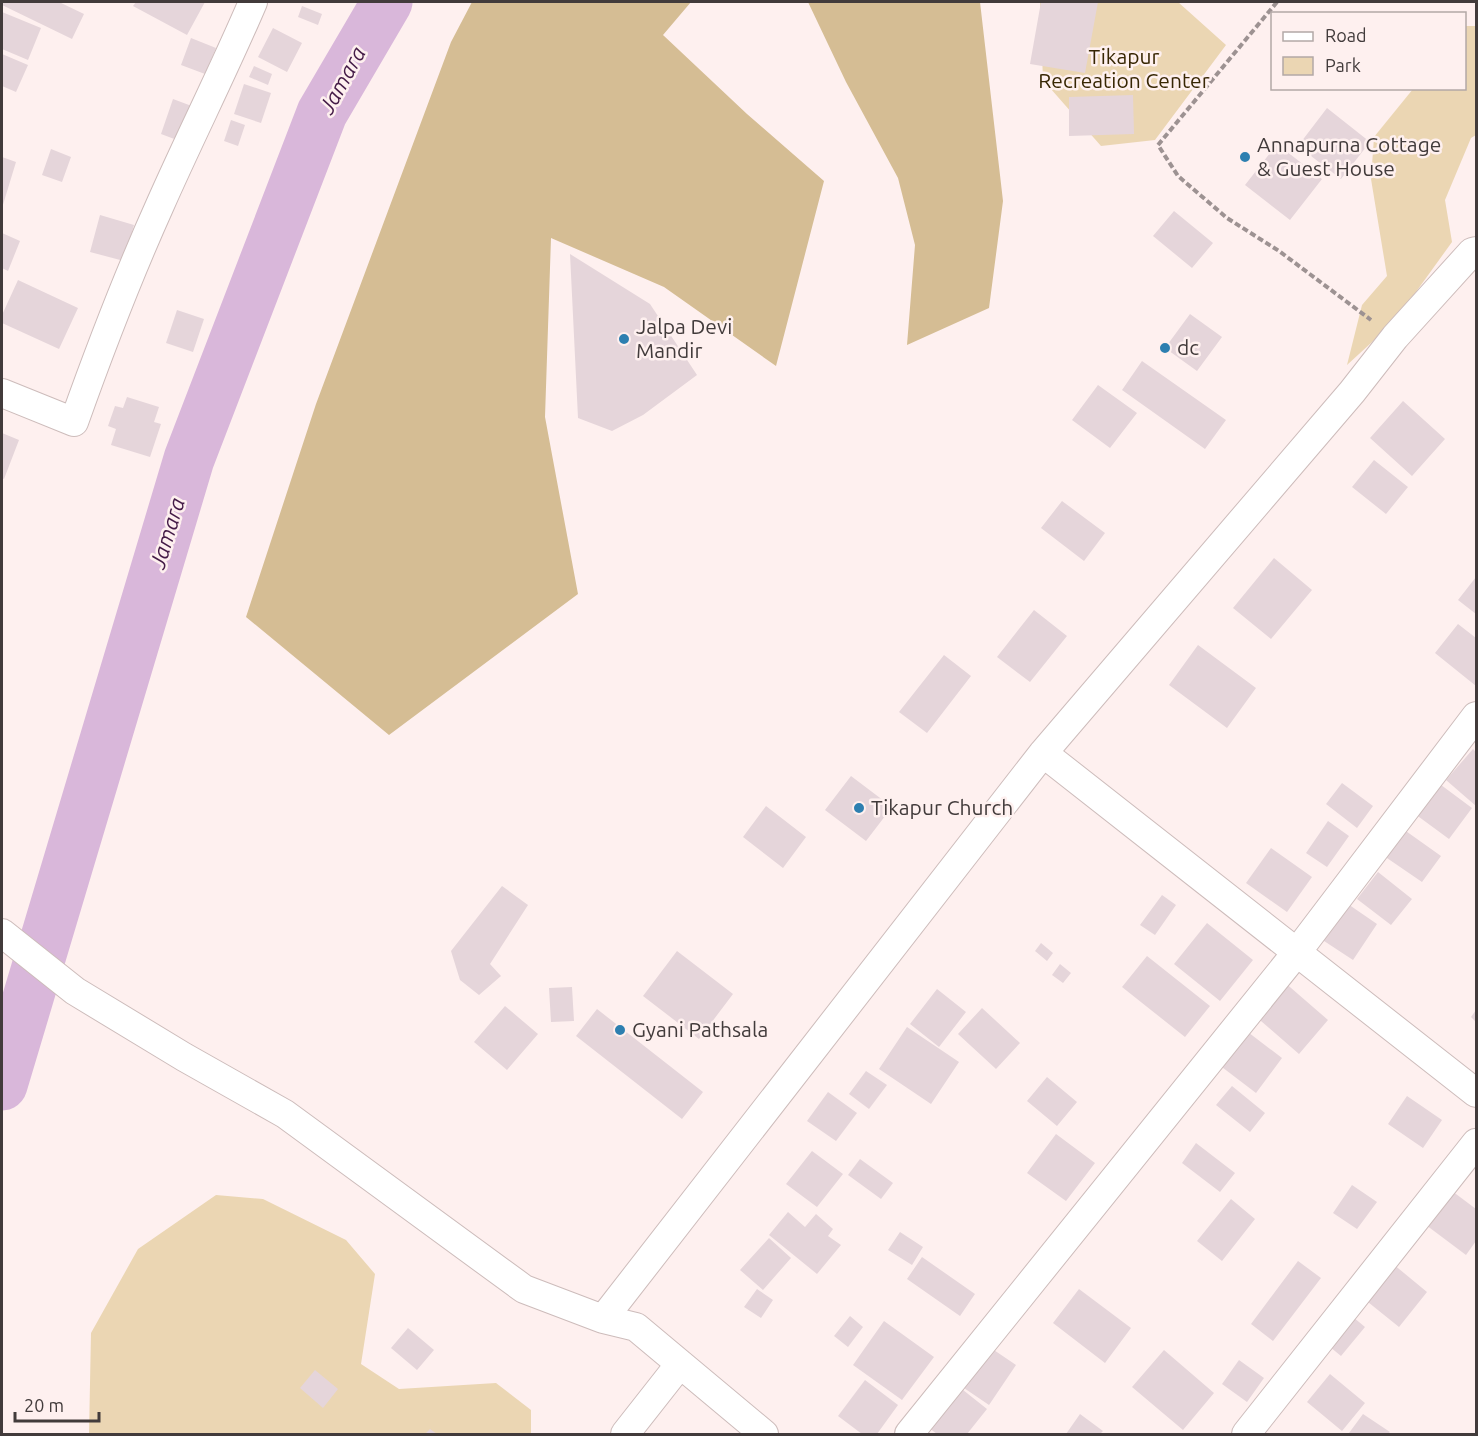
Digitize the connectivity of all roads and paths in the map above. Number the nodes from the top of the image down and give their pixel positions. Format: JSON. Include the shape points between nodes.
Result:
{"nodes":[{"id":1,"x":253,"y":2,"type":"edge"},
{"id":2,"x":1277,"y":2,"type":"edge"},
{"id":3,"x":1475,"y":243,"type":"edge"},
{"id":4,"x":1395,"y":337,"type":"junction"},
{"id":5,"x":2,"y":393,"type":"edge"},
{"id":6,"x":1476,"y":716,"type":"edge"},
{"id":7,"x":1043,"y":753,"type":"junction"},
{"id":8,"x":2,"y":933,"type":"edge"},
{"id":9,"x":1297,"y":952,"type":"junction"},
{"id":10,"x":1476,"y":1093,"type":"edge"},
{"id":11,"x":1476,"y":1143,"type":"edge"},
{"id":12,"x":603,"y":1319,"type":"junction"},
{"id":13,"x":680,"y":1364,"type":"junction"},
{"id":14,"x":625,"y":1434,"type":"edge"},
{"id":15,"x":764,"y":1434,"type":"edge"},
{"id":16,"x":909,"y":1434,"type":"edge"},
{"id":17,"x":1246,"y":1434,"type":"edge"}],
"edges":[{"from":1,"to":5,"type":"street","via":[[159,206],[74,422]]},
{"from":2,"to":4,"type":"path","via":[[1158,145],[1178,176],[1227,218],[1278,250]]},
{"from":3,"to":4,"type":"street"},
{"from":4,"to":7,"type":"street"},
{"from":6,"to":9,"type":"street"},
{"from":7,"to":9,"type":"street"},
{"from":7,"to":12,"type":"street"},
{"from":8,"to":12,"type":"street","via":[[75,991],[285,1114],[525,1289]]},
{"from":9,"to":10,"type":"street"},
{"from":9,"to":16,"type":"street"},
{"from":11,"to":17,"type":"street"},
{"from":12,"to":13,"type":"street","via":[[636,1327]]},
{"from":13,"to":14,"type":"street"},
{"from":13,"to":15,"type":"street"}]}
